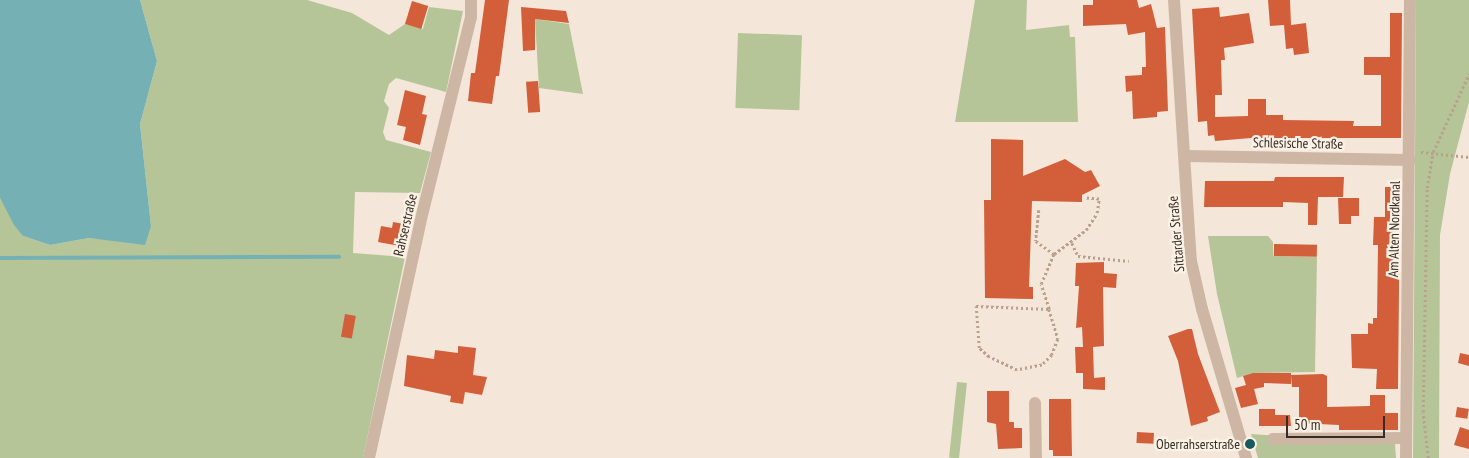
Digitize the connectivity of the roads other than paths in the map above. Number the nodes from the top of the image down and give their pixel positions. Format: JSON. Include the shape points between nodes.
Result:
{"nodes":[{"id":1,"x":471,"y":0,"type":"edge"},
{"id":2,"x":1174,"y":0,"type":"edge"},
{"id":3,"x":1410,"y":0,"type":"edge"},
{"id":4,"x":1186,"y":156,"type":"junction"},
{"id":5,"x":1410,"y":156,"type":"junction"},
{"id":6,"x":1035,"y":403,"type":"dead end"},
{"id":7,"x":1406,"y":438,"type":"junction"},
{"id":8,"x":1273,"y":439,"type":"dead end"},
{"id":9,"x":369,"y":458,"type":"edge"},
{"id":10,"x":1036,"y":458,"type":"edge"},
{"id":11,"x":1246,"y":458,"type":"edge"},
{"id":12,"x":1406,"y":458,"type":"edge"}],
"edges":[{"from":1,"to":9,"type":"street","name":"Rahserstraße","via":[[471,17],[423,211]]},
{"from":2,"to":4,"type":"street","name":"Sittarder Straße"},
{"from":3,"to":5,"type":"street","name":"Am Alten Nordkanal"},
{"from":4,"to":5,"type":"street","name":"Schlesische Straße"},
{"from":4,"to":11,"type":"street","name":"Sittarder Straße","via":[[1191,261]]},
{"from":5,"to":7,"type":"street","name":"Am Alten Nordkanal"},
{"from":6,"to":10,"type":"street"},
{"from":7,"to":8,"type":"street"},
{"from":7,"to":12,"type":"street","name":"Am Alten Nordkanal"}]}
